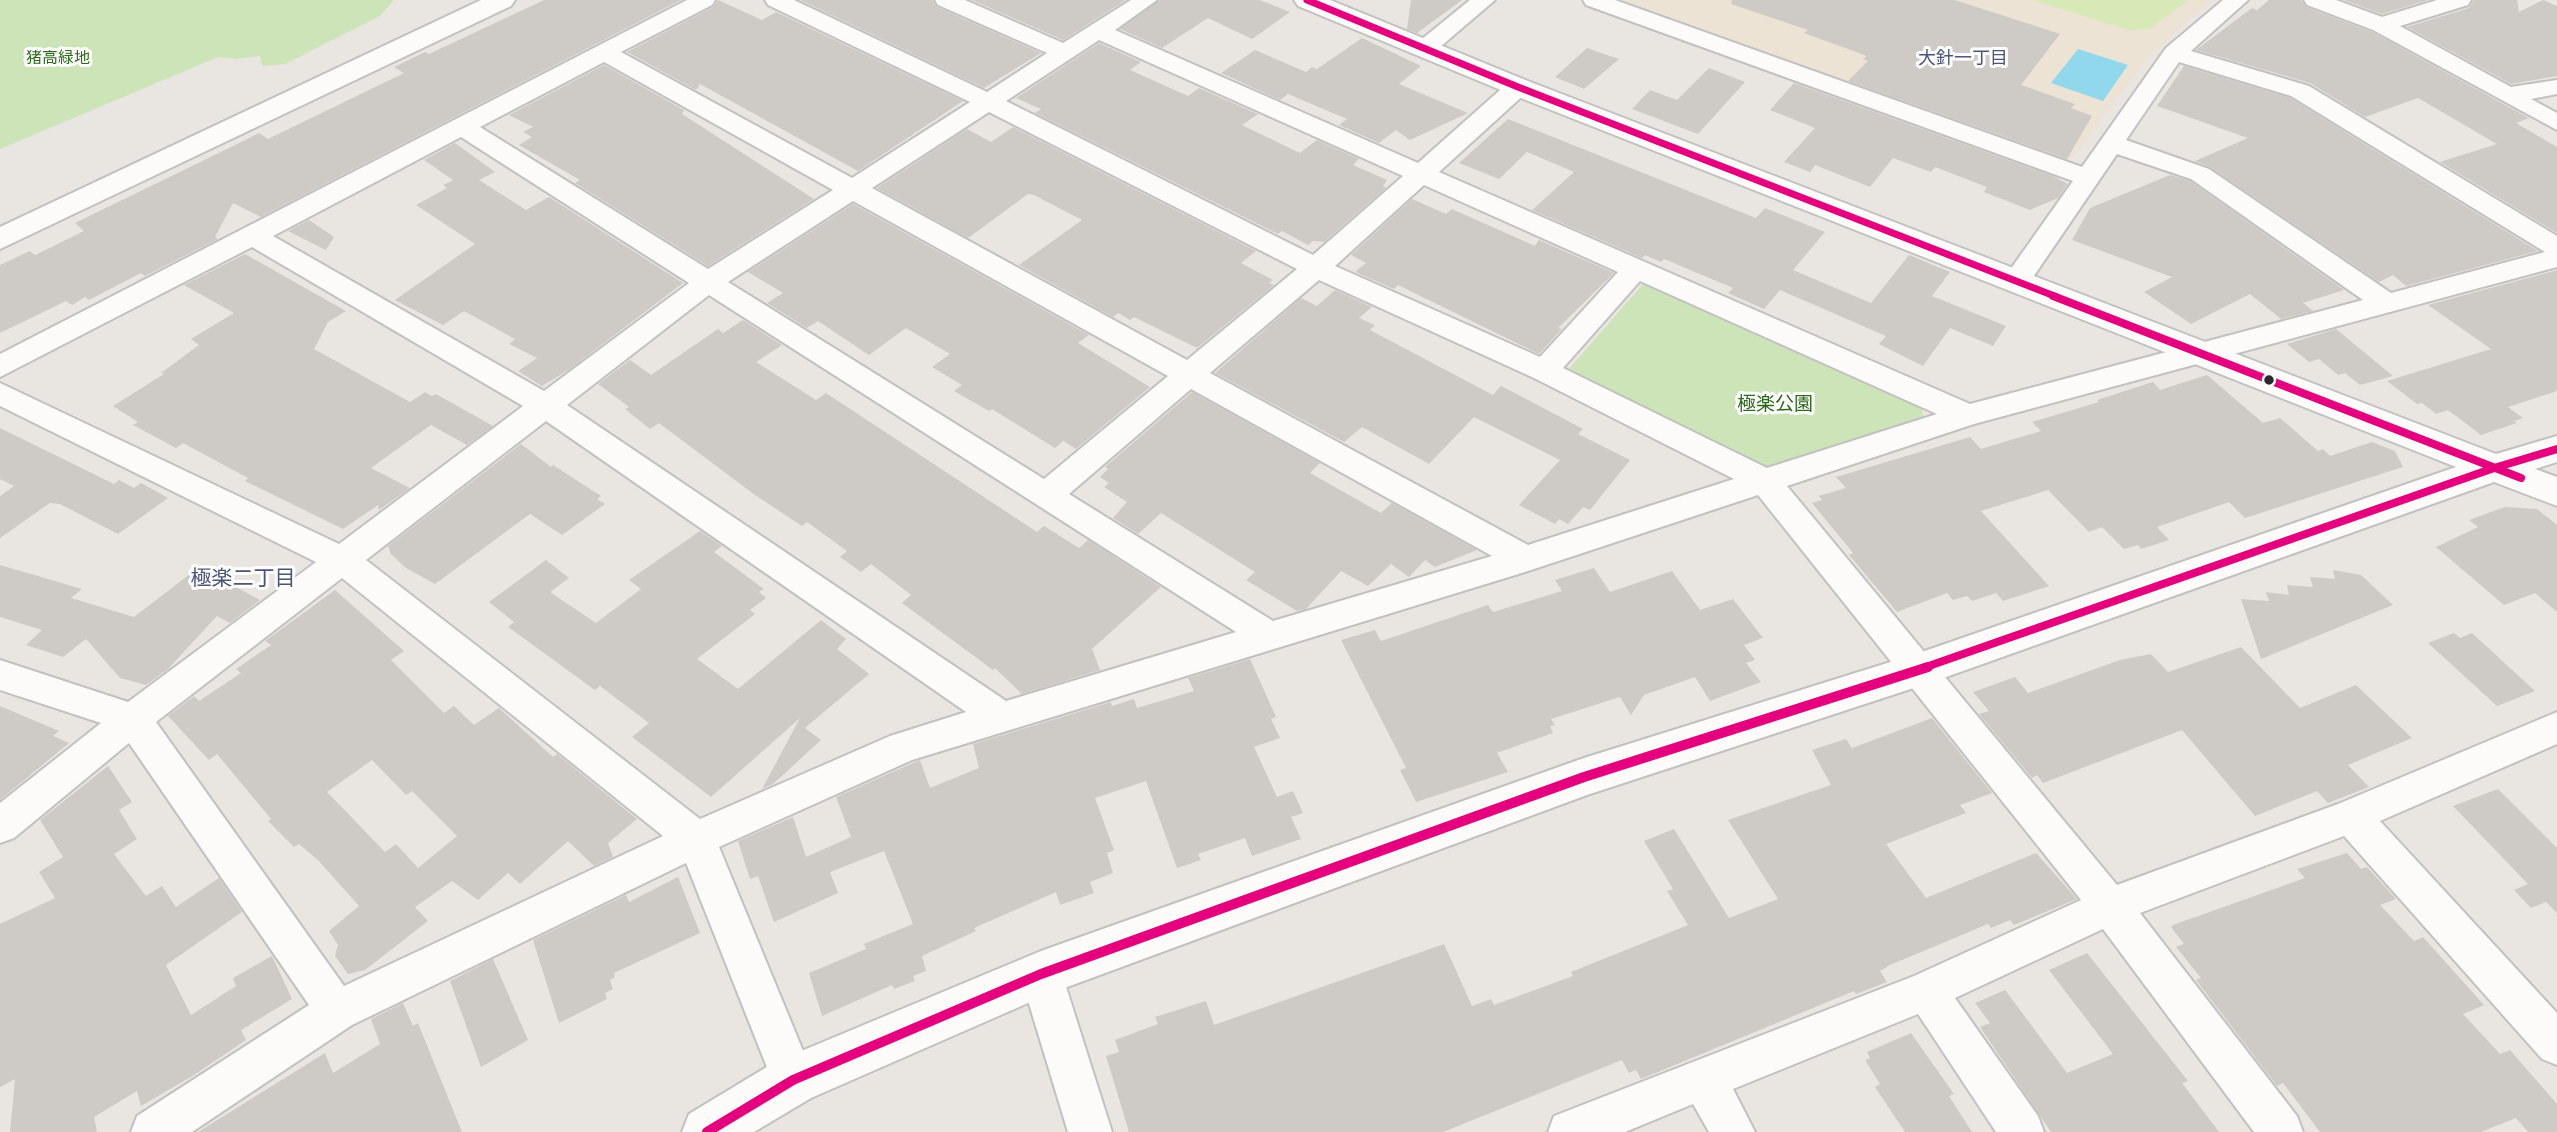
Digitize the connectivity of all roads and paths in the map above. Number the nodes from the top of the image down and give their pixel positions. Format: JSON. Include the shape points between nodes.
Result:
{"nodes":[{"id":1,"x":502,"y":0,"type":"edge"},
{"id":2,"x":704,"y":0,"type":"edge"},
{"id":3,"x":776,"y":0,"type":"edge"},
{"id":4,"x":946,"y":0,"type":"edge"},
{"id":5,"x":1307,"y":0,"type":"edge"},
{"id":6,"x":1484,"y":0,"type":"edge"},
{"id":7,"x":1594,"y":0,"type":"edge"},
{"id":8,"x":2237,"y":0,"type":"edge"},
{"id":9,"x":2315,"y":0,"type":"edge"},
{"id":10,"x":2460,"y":0,"type":"edge"},
{"id":11,"x":1132,"y":2,"type":"edge"},
{"id":12,"x":2381,"y":25,"type":"junction"},
{"id":13,"x":1097,"y":31,"type":"junction"},
{"id":14,"x":1425,"y":48,"type":"junction"},
{"id":15,"x":603,"y":52,"type":"junction"},
{"id":16,"x":1063,"y":52,"type":"junction"},
{"id":17,"x":2174,"y":52,"type":"junction"},
{"id":18,"x":1518,"y":86,"type":"junction"},
{"id":19,"x":2557,"y":87,"type":"edge"},
{"id":20,"x":2508,"y":95,"type":"junction"},
{"id":21,"x":987,"y":102,"type":"junction"},
{"id":22,"x":2557,"y":123,"type":"edge"},
{"id":23,"x":459,"y":125,"type":"junction"},
{"id":24,"x":2109,"y":144,"type":"junction"},
{"id":25,"x":1422,"y":174,"type":"junction"},
{"id":26,"x":2087,"y":177,"type":"junction"},
{"id":27,"x":853,"y":189,"type":"junction"},
{"id":28,"x":254,"y":237,"type":"junction"},
{"id":29,"x":0,"y":239,"type":"edge"},
{"id":30,"x":2557,"y":248,"type":"edge"},
{"id":31,"x":2557,"y":258,"type":"edge"},
{"id":32,"x":1316,"y":268,"type":"junction"},
{"id":33,"x":1637,"y":268,"type":"junction"},
{"id":34,"x":2017,"y":281,"type":"junction"},
{"id":35,"x":708,"y":282,"type":"junction"},
{"id":36,"x":2386,"y":303,"type":"junction"},
{"id":37,"x":2201,"y":353,"type":"junction"},
{"id":38,"x":0,"y":367,"type":"edge"},
{"id":39,"x":1544,"y":371,"type":"junction"},
{"id":40,"x":1189,"y":374,"type":"junction"},
{"id":41,"x":0,"y":393,"type":"edge"},
{"id":42,"x":548,"y":407,"type":"junction"},
{"id":43,"x":1968,"y":415,"type":"junction"},
{"id":44,"x":2557,"y":449,"type":"edge"},
{"id":45,"x":2494,"y":468,"type":"junction"},
{"id":46,"x":1765,"y":481,"type":"junction"},
{"id":47,"x":2557,"y":492,"type":"edge"},
{"id":48,"x":1046,"y":495,"type":"junction"},
{"id":49,"x":1525,"y":559,"type":"junction"},
{"id":50,"x":342,"y":560,"type":"junction"},
{"id":51,"x":1269,"y":636,"type":"junction"},
{"id":52,"x":1918,"y":670,"type":"junction"},
{"id":53,"x":0,"y":675,"type":"edge"},
{"id":54,"x":1001,"y":717,"type":"junction"},
{"id":55,"x":133,"y":719,"type":"junction"},
{"id":56,"x":2556,"y":729,"type":"edge"},
{"id":57,"x":2351,"y":816,"type":"junction"},
{"id":58,"x":0,"y":825,"type":"edge"},
{"id":59,"x":696,"y":839,"type":"junction"},
{"id":60,"x":2110,"y":906,"type":"junction"},
{"id":61,"x":1041,"y":974,"type":"junction"},
{"id":62,"x":1926,"y":991,"type":"junction"},
{"id":63,"x":337,"y":1011,"type":"junction"},
{"id":64,"x":2557,"y":1044,"type":"edge"},
{"id":65,"x":1703,"y":1079,"type":"junction"},
{"id":66,"x":793,"y":1080,"type":"junction"},
{"id":67,"x":153,"y":1132,"type":"edge"},
{"id":68,"x":707,"y":1132,"type":"edge"},
{"id":69,"x":1090,"y":1132,"type":"edge"},
{"id":70,"x":1570,"y":1132,"type":"edge"},
{"id":71,"x":1733,"y":1132,"type":"edge"},
{"id":72,"x":2022,"y":1132,"type":"edge"},
{"id":73,"x":2281,"y":1132,"type":"edge"}],
"edges":[{"from":1,"to":29,"type":"street"},
{"from":2,"to":15,"type":"street"},
{"from":3,"to":21,"type":"street"},
{"from":4,"to":16,"type":"street"},
{"from":5,"to":14,"type":"street"},
{"from":6,"to":14,"type":"street"},
{"from":7,"to":26,"type":"street"},
{"from":8,"to":17,"type":"street"},
{"from":9,"to":12,"type":"street"},
{"from":10,"to":12,"type":"street"},
{"from":11,"to":13,"type":"street"},
{"from":12,"to":20,"type":"street"},
{"from":13,"to":16,"type":"street"},
{"from":13,"to":25,"type":"street"},
{"from":14,"to":18,"type":"street"},
{"from":15,"to":23,"type":"street"},
{"from":15,"to":27,"type":"street"},
{"from":16,"to":21,"type":"street"},
{"from":17,"to":24,"type":"street"},
{"from":17,"to":30,"type":"street","via":[[2300,91]]},
{"from":18,"to":25,"type":"street"},
{"from":18,"to":34,"type":"street"},
{"from":19,"to":20,"type":"street"},
{"from":20,"to":22,"type":"street"},
{"from":21,"to":27,"type":"street"},
{"from":21,"to":32,"type":"street"},
{"from":23,"to":28,"type":"street"},
{"from":23,"to":35,"type":"street"},
{"from":24,"to":26,"type":"street"},
{"from":24,"to":36,"type":"street","via":[[2200,174]]},
{"from":25,"to":32,"type":"street"},
{"from":25,"to":33,"type":"street"},
{"from":26,"to":34,"type":"street"},
{"from":27,"to":35,"type":"street"},
{"from":27,"to":40,"type":"street"},
{"from":28,"to":38,"type":"street"},
{"from":28,"to":42,"type":"street"},
{"from":31,"to":36,"type":"street"},
{"from":32,"to":39,"type":"street"},
{"from":32,"to":40,"type":"street"},
{"from":33,"to":39,"type":"street"},
{"from":33,"to":43,"type":"street"},
{"from":34,"to":37,"type":"street"},
{"from":35,"to":42,"type":"street"},
{"from":35,"to":48,"type":"street"},
{"from":36,"to":37,"type":"street"},
{"from":37,"to":43,"type":"street"},
{"from":37,"to":45,"type":"street"},
{"from":39,"to":46,"type":"street"},
{"from":40,"to":48,"type":"street"},
{"from":40,"to":49,"type":"street"},
{"from":41,"to":50,"type":"street"},
{"from":42,"to":50,"type":"street"},
{"from":42,"to":54,"type":"street"},
{"from":43,"to":46,"type":"street"},
{"from":44,"to":45,"type":"street"},
{"from":45,"to":47,"type":"street"},
{"from":45,"to":52,"type":"street"},
{"from":46,"to":49,"type":"street"},
{"from":46,"to":52,"type":"street"},
{"from":48,"to":51,"type":"street"},
{"from":49,"to":51,"type":"street"},
{"from":50,"to":55,"type":"street"},
{"from":50,"to":59,"type":"street"},
{"from":51,"to":54,"type":"street"},
{"from":52,"to":60,"type":"street"},
{"from":52,"to":61,"type":"street","via":[[1584,777]]},
{"from":53,"to":55,"type":"street"},
{"from":54,"to":59,"type":"street","via":[[903,747]]},
{"from":55,"to":58,"type":"street"},
{"from":55,"to":63,"type":"street"},
{"from":56,"to":57,"type":"street"},
{"from":57,"to":60,"type":"street"},
{"from":57,"to":64,"type":"street"},
{"from":59,"to":63,"type":"street"},
{"from":59,"to":66,"type":"street"},
{"from":60,"to":62,"type":"street"},
{"from":60,"to":73,"type":"street"},
{"from":61,"to":66,"type":"street"},
{"from":61,"to":69,"type":"street"},
{"from":62,"to":65,"type":"street"},
{"from":62,"to":72,"type":"street"},
{"from":63,"to":67,"type":"street"},
{"from":65,"to":70,"type":"street"},
{"from":65,"to":71,"type":"street"},
{"from":66,"to":68,"type":"street"}]}
